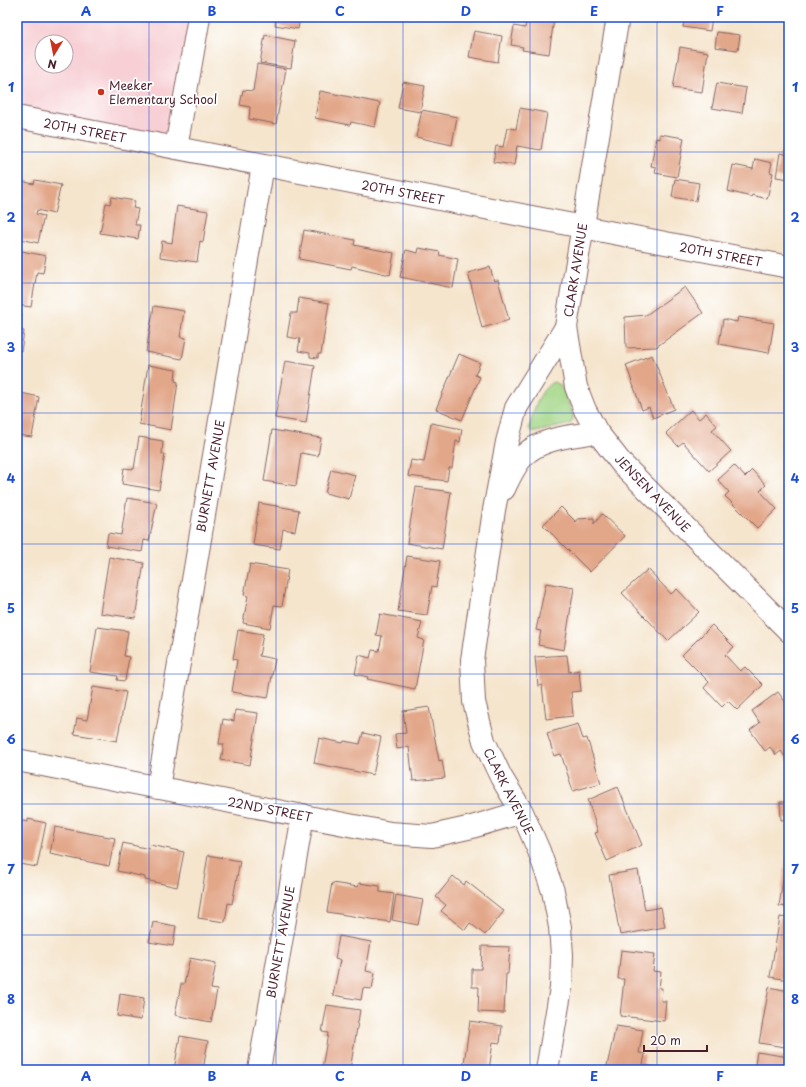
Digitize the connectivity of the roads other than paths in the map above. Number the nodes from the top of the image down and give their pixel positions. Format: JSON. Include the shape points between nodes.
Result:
{"nodes":[{"id":1,"x":199,"y":17,"type":"edge"},
{"id":2,"x":618,"y":17,"type":"edge"},
{"id":3,"x":17,"y":117,"type":"edge"},
{"id":4,"x":176,"y":148,"type":"junction"},
{"id":5,"x":263,"y":165,"type":"junction"},
{"id":6,"x":582,"y":227,"type":"junction"},
{"id":7,"x":789,"y":267,"type":"edge"},
{"id":8,"x":566,"y":327,"type":"junction"},
{"id":9,"x":597,"y":432,"type":"junction"},
{"id":10,"x":494,"y":510,"type":"junction"},
{"id":11,"x":789,"y":631,"type":"edge"},
{"id":12,"x":17,"y":760,"type":"edge"},
{"id":13,"x":158,"y":788,"type":"junction"},
{"id":14,"x":522,"y":812,"type":"junction"},
{"id":15,"x":302,"y":815,"type":"junction"},
{"id":16,"x":259,"y":1070,"type":"edge"},
{"id":17,"x":547,"y":1070,"type":"edge"}],
"edges":[{"from":1,"to":4,"type":"street"},
{"from":2,"to":6,"type":"street","name":"CLARK AVENUE"},
{"from":3,"to":4,"type":"street","name":"20TH STREET"},
{"from":4,"to":5,"type":"street","name":"20TH STREET"},
{"from":5,"to":6,"type":"street","name":"20TH STREET"},
{"from":5,"to":13,"type":"street","name":"BURNETT AVENUE"},
{"from":6,"to":7,"type":"street","name":"20TH STREET"},
{"from":6,"to":8,"type":"street","name":"CLARK AVENUE"},
{"from":8,"to":9,"type":"street","name":"JENSEN AVENUE","via":[[576,386]]},
{"from":8,"to":10,"type":"street","name":"CLARK AVENUE","via":[[516,408]]},
{"from":9,"to":10,"type":"street","name":"CLARK AVENUE","via":[[549,441],[528,451],[511,474]]},
{"from":9,"to":11,"type":"street","name":"JENSEN AVENUE","via":[[622,464]]},
{"from":10,"to":14,"type":"street","name":"CLARK AVENUE","via":[[472,660],[474,702],[484,741]]},
{"from":12,"to":13,"type":"street","name":"22ND STREET"},
{"from":13,"to":15,"type":"street","name":"22ND STREET"},
{"from":14,"to":15,"type":"street","name":"22ND STREET","via":[[472,828],[432,836],[390,832]]},
{"from":14,"to":17,"type":"street","name":"CLARK AVENUE","via":[[553,891],[560,927],[561,988]]},
{"from":15,"to":16,"type":"street","name":"BURNETT AVENUE"}]}
